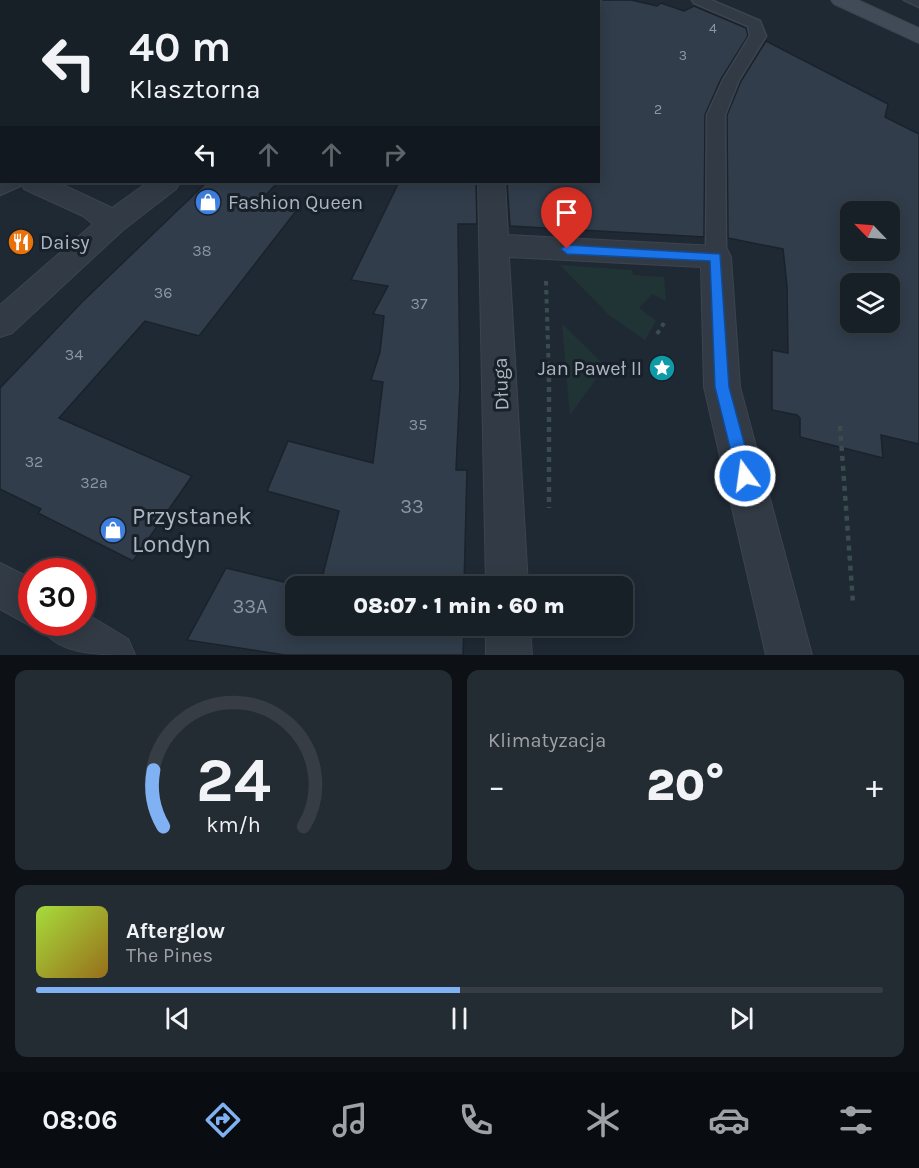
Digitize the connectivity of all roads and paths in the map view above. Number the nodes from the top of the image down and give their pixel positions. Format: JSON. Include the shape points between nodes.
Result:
{"nodes":[{"id":1,"x":699,"y":0,"type":"edge"},
{"id":2,"x":841,"y":0,"type":"edge"},
{"id":3,"x":911,"y":0,"type":"edge"},
{"id":4,"x":919,"y":3,"type":"edge"},
{"id":5,"x":919,"y":36,"type":"edge"},
{"id":6,"x":36,"y":183,"type":"edge"},
{"id":7,"x":165,"y":183,"type":"edge"},
{"id":8,"x":491,"y":183,"type":"edge"},
{"id":9,"x":113,"y":223,"type":"junction"},
{"id":10,"x":495,"y":245,"type":"junction"},
{"id":11,"x":545,"y":248,"type":"junction"},
{"id":12,"x":716,"y":257,"type":"junction"},
{"id":13,"x":664,"y":323,"type":"dead end"},
{"id":14,"x":0,"y":324,"type":"edge"},
{"id":15,"x":657,"y":334,"type":"dead end"},
{"id":16,"x":840,"y":426,"type":"dead end"},
{"id":17,"x":549,"y":517,"type":"dead end"},
{"id":18,"x":507,"y":576,"type":"edge"},
{"id":19,"x":0,"y":584,"type":"edge"},
{"id":20,"x":18,"y":596,"type":"edge"},
{"id":21,"x":853,"y":603,"type":"dead end"},
{"id":22,"x":82,"y":636,"type":"edge"},
{"id":23,"x":508,"y":636,"type":"edge"},
{"id":24,"x":112,"y":655,"type":"edge"},
{"id":25,"x":509,"y":655,"type":"edge"},
{"id":26,"x":789,"y":655,"type":"edge"}],
"edges":[{"from":1,"to":12,"type":"lane","via":[[755,24],[758,36],[731,80],[716,115]]},
{"from":2,"to":5,"type":"main road"},
{"from":3,"to":4,"type":"lane"},
{"from":6,"to":9,"type":"street","via":[[93,209]]},
{"from":7,"to":9,"type":"street"},
{"from":8,"to":10,"type":"street","name":"Długa"},
{"from":9,"to":14,"type":"street"},
{"from":10,"to":11,"type":"street"},
{"from":10,"to":18,"type":"street","name":"Długa"},
{"from":11,"to":12,"type":"street"},
{"from":11,"to":17,"type":"path"},
{"from":12,"to":26,"type":"street","via":[[722,387]]},
{"from":13,"to":15,"type":"path"},
{"from":16,"to":21,"type":"path"},
{"from":19,"to":20,"type":"street"},
{"from":22,"to":24,"type":"street"},
{"from":23,"to":25,"type":"street"}]}
